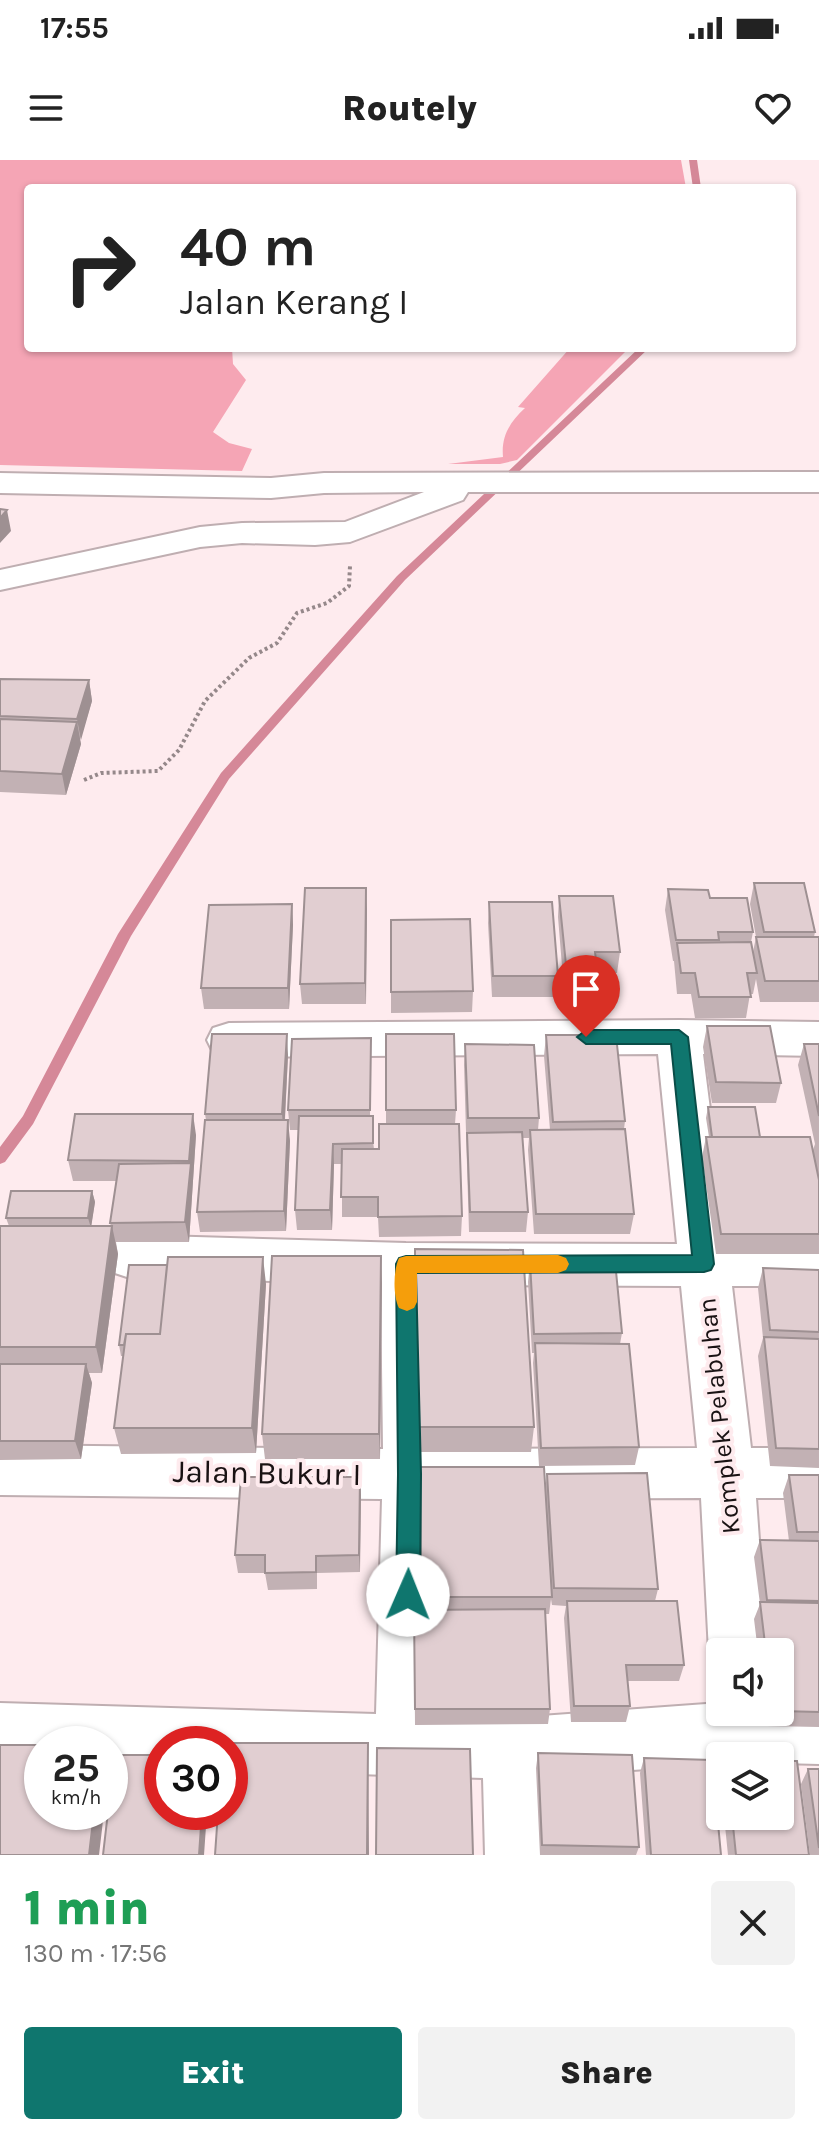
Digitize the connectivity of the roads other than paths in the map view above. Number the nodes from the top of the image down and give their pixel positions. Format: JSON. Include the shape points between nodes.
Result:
{"nodes":[{"id":1,"x":819,"y":482,"type":"edge"},
{"id":2,"x":0,"y":483,"type":"edge"},
{"id":3,"x":476,"y":483,"type":"junction"},
{"id":4,"x":0,"y":580,"type":"edge"},
{"id":5,"x":679,"y":1037,"type":"junction"},
{"id":6,"x":819,"y":1039,"type":"edge"},
{"id":7,"x":215,"y":1040,"type":"edge"},
{"id":8,"x":127,"y":1256,"type":"dead end"},
{"id":9,"x":406,"y":1264,"type":"junction"},
{"id":10,"x":704,"y":1264,"type":"junction"},
{"id":11,"x":819,"y":1265,"type":"edge"},
{"id":12,"x":0,"y":1470,"type":"edge"},
{"id":13,"x":727,"y":1472,"type":"junction"},
{"id":14,"x":819,"y":1473,"type":"edge"},
{"id":15,"x":410,"y":1474,"type":"junction"},
{"id":16,"x":737,"y":1638,"type":"edge"},
{"id":17,"x":707,"y":1726,"type":"edge"},
{"id":18,"x":768,"y":1726,"type":"edge"},
{"id":19,"x":0,"y":1733,"type":"edge"},
{"id":20,"x":819,"y":1734,"type":"edge"},
{"id":21,"x":405,"y":1747,"type":"junction"},
{"id":22,"x":513,"y":1748,"type":"junction"},
{"id":23,"x":517,"y":1855,"type":"edge"}],
"edges":[{"from":1,"to":3,"type":"street"},
{"from":2,"to":3,"type":"street","via":[[271,488]]},
{"from":3,"to":4,"type":"street","via":[[357,530],[200,537]]},
{"from":5,"to":6,"type":"street"},
{"from":5,"to":7,"type":"street"},
{"from":5,"to":10,"type":"street","name":"Komplek Pelabuhan"},
{"from":8,"to":9,"type":"street"},
{"from":9,"to":10,"type":"street"},
{"from":9,"to":15,"type":"street"},
{"from":10,"to":11,"type":"street"},
{"from":10,"to":13,"type":"street","name":"Komplek Pelabuhan"},
{"from":12,"to":15,"type":"street","name":"Jalan Bukur I"},
{"from":13,"to":14,"type":"street","name":"Jalan Bukur I"},
{"from":13,"to":15,"type":"street","name":"Jalan Bukur I"},
{"from":13,"to":16,"type":"street","name":"Komplek Pelabuhan"},
{"from":15,"to":21,"type":"street"},
{"from":17,"to":22,"type":"street"},
{"from":18,"to":20,"type":"street"},
{"from":19,"to":21,"type":"street"},
{"from":21,"to":22,"type":"street"},
{"from":22,"to":23,"type":"street"}]}
